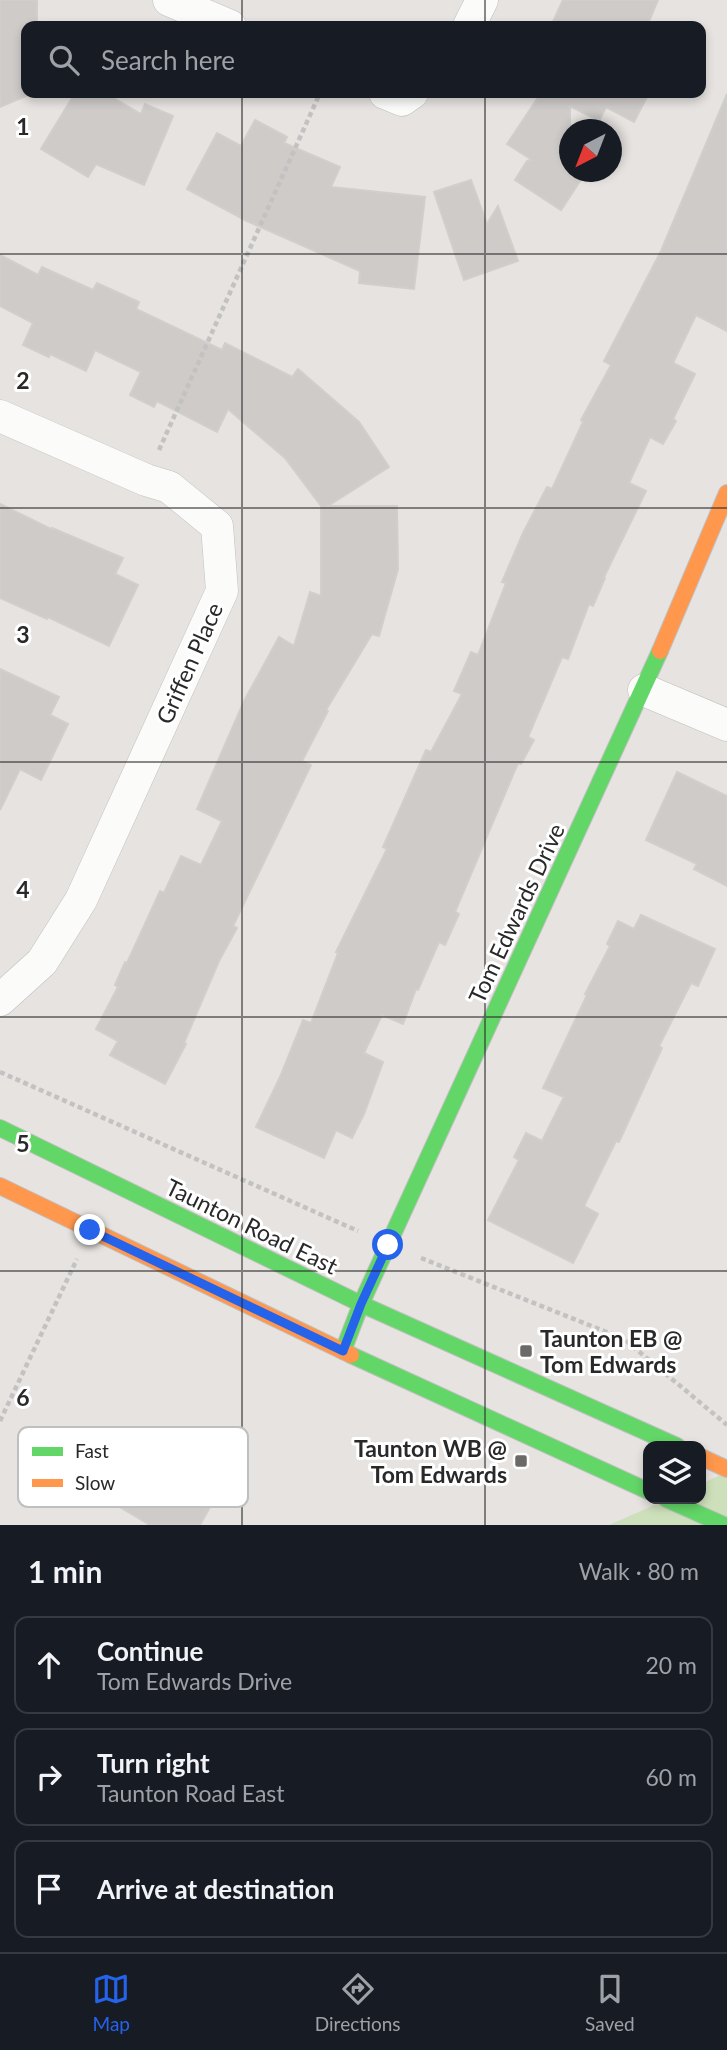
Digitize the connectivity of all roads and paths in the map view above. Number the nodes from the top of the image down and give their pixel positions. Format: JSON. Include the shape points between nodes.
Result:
{"nodes":[{"id":1,"x":169,"y":0,"type":"edge"},
{"id":2,"x":482,"y":0,"type":"edge"},
{"id":3,"x":218,"y":21,"type":"edge"},
{"id":4,"x":472,"y":21,"type":"edge"},
{"id":5,"x":318,"y":98,"type":"edge"},
{"id":6,"x":0,"y":416,"type":"edge"},
{"id":7,"x":146,"y":480,"type":"junction"},
{"id":8,"x":727,"y":493,"type":"edge"},
{"id":9,"x":644,"y":690,"type":"junction"},
{"id":10,"x":727,"y":725,"type":"edge"},
{"id":11,"x":0,"y":1000,"type":"edge"},
{"id":12,"x":0,"y":1128,"type":"edge"},
{"id":13,"x":0,"y":1186,"type":"edge"},
{"id":14,"x":90,"y":1230,"type":"junction"},
{"id":15,"x":361,"y":1304,"type":"junction"},
{"id":16,"x":343,"y":1351,"type":"junction"},
{"id":17,"x":0,"y":1421,"type":"edge"},
{"id":18,"x":666,"y":1441,"type":"edge"},
{"id":19,"x":706,"y":1459,"type":"edge"},
{"id":20,"x":727,"y":1468,"type":"edge"},
{"id":21,"x":643,"y":1489,"type":"edge"},
{"id":22,"x":677,"y":1504,"type":"edge"},
{"id":23,"x":724,"y":1525,"type":"edge"}],
"edges":[{"from":1,"to":3,"type":"street"},
{"from":2,"to":4,"type":"street"},
{"from":5,"to":7,"type":"path"},
{"from":6,"to":7,"type":"street","name":"Griffen Place"},
{"from":7,"to":11,"type":"street","name":"Griffen Place","via":[[169,487],[217,526],[222,591],[81,900],[42,962]]},
{"from":8,"to":9,"type":"main road","name":"Tom Edwards Drive"},
{"from":9,"to":10,"type":"street"},
{"from":9,"to":15,"type":"main road","name":"Tom Edwards Drive"},
{"from":12,"to":15,"type":"main road","name":"Taunton Road East"},
{"from":13,"to":14,"type":"main road"},
{"from":14,"to":16,"type":"main road"},
{"from":14,"to":17,"type":"path"},
{"from":15,"to":16,"type":"main road","name":"Tom Edwards Drive"},
{"from":15,"to":18,"type":"main road","name":"Taunton Road East"},
{"from":16,"to":21,"type":"main road"},
{"from":19,"to":20,"type":"main road"},
{"from":22,"to":23,"type":"main road"}]}
